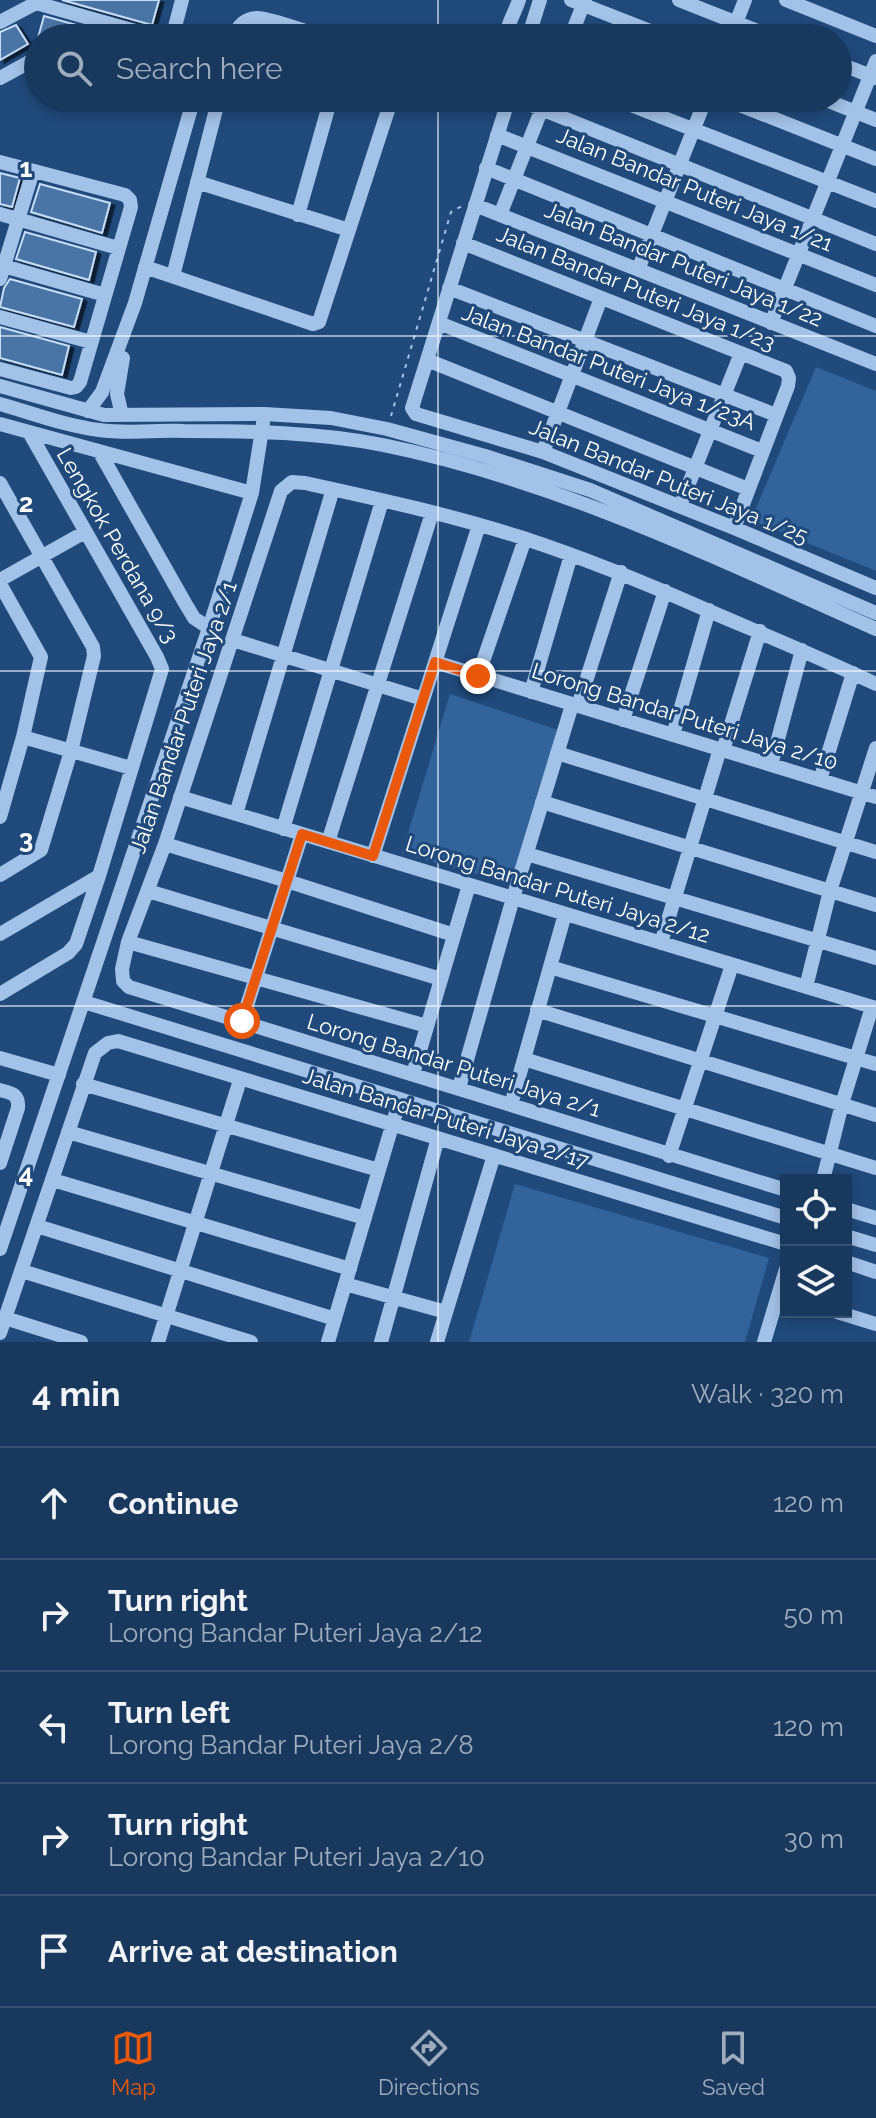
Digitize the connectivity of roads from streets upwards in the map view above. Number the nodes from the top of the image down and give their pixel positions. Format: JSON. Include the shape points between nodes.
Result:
{"nodes":[{"id":1,"x":182,"y":0,"type":"edge"},
{"id":2,"x":519,"y":0,"type":"edge"},
{"id":3,"x":540,"y":0,"type":"edge"},
{"id":4,"x":679,"y":0,"type":"edge"},
{"id":5,"x":745,"y":0,"type":"edge"},
{"id":6,"x":786,"y":0,"type":"edge"},
{"id":7,"x":580,"y":2,"type":"edge"},
{"id":8,"x":0,"y":22,"type":"edge"},
{"id":9,"x":736,"y":23,"type":"joint"},
{"id":10,"x":110,"y":24,"type":"edge"},
{"id":11,"x":176,"y":24,"type":"edge"},
{"id":12,"x":243,"y":24,"type":"edge"},
{"id":13,"x":279,"y":24,"type":"edge"},
{"id":14,"x":510,"y":24,"type":"edge"},
{"id":15,"x":532,"y":24,"type":"edge"},
{"id":16,"x":574,"y":24,"type":"edge"},
{"id":17,"x":634,"y":24,"type":"edge"},
{"id":18,"x":846,"y":24,"type":"edge"},
{"id":19,"x":852,"y":26,"type":"edge"},
{"id":20,"x":876,"y":36,"type":"edge"},
{"id":21,"x":24,"y":65,"type":"edge"},
{"id":22,"x":852,"y":66,"type":"edge"},
{"id":23,"x":874,"y":72,"type":"edge"},
{"id":24,"x":0,"y":78,"type":"edge"},
{"id":25,"x":852,"y":110,"type":"edge"},
{"id":26,"x":190,"y":112,"type":"edge"},
{"id":27,"x":215,"y":112,"type":"edge"},
{"id":28,"x":327,"y":112,"type":"edge"},
{"id":29,"x":387,"y":112,"type":"edge"},
{"id":30,"x":506,"y":112,"type":"edge"},
{"id":31,"x":541,"y":112,"type":"edge"},
{"id":32,"x":562,"y":112,"type":"edge"},
{"id":33,"x":650,"y":112,"type":"edge"},
{"id":34,"x":701,"y":112,"type":"edge"},
{"id":35,"x":757,"y":112,"type":"edge"},
{"id":36,"x":856,"y":112,"type":"junction"},
{"id":37,"x":876,"y":120,"type":"edge"},
{"id":38,"x":694,"y":129,"type":"junction"},
{"id":39,"x":497,"y":135,"type":"junction"},
{"id":40,"x":842,"y":146,"type":"junction"},
{"id":41,"x":527,"y":147,"type":"junction"},
{"id":42,"x":876,"y":159,"type":"edge"},
{"id":43,"x":0,"y":162,"type":"edge"},
{"id":44,"x":680,"y":165,"type":"junction"},
{"id":45,"x":486,"y":168,"type":"junction"},
{"id":46,"x":33,"y":171,"type":"junction"},
{"id":47,"x":514,"y":179,"type":"junction"},
{"id":48,"x":197,"y":182,"type":"junction"},
{"id":49,"x":828,"y":182,"type":"junction"},
{"id":50,"x":665,"y":201,"type":"junction"},
{"id":51,"x":876,"y":201,"type":"edge"},
{"id":52,"x":475,"y":205,"type":"junction"},
{"id":53,"x":0,"y":214,"type":"edge"},
{"id":54,"x":298,"y":215,"type":"junction"},
{"id":55,"x":500,"y":215,"type":"junction"},
{"id":56,"x":813,"y":218,"type":"junction"},
{"id":57,"x":17,"y":219,"type":"junction"},
{"id":58,"x":349,"y":230,"type":"junction"},
{"id":59,"x":652,"y":235,"type":"junction"},
{"id":60,"x":463,"y":243,"type":"junction"},
{"id":61,"x":876,"y":244,"type":"edge"},
{"id":62,"x":118,"y":248,"type":"junction"},
{"id":63,"x":799,"y":254,"type":"junction"},
{"id":64,"x":145,"y":267,"type":"junction"},
{"id":65,"x":1,"y":270,"type":"edge"},
{"id":66,"x":638,"y":270,"type":"junction"},
{"id":67,"x":173,"y":276,"type":"junction"},
{"id":68,"x":876,"y":285,"type":"edge"},
{"id":69,"x":449,"y":288,"type":"junction"},
{"id":70,"x":785,"y":289,"type":"junction"},
{"id":71,"x":105,"y":295,"type":"junction"},
{"id":72,"x":601,"y":298,"type":"junction"},
{"id":73,"x":135,"y":303,"type":"junction"},
{"id":74,"x":0,"y":317,"type":"edge"},
{"id":75,"x":439,"y":323,"type":"junction"},
{"id":76,"x":771,"y":323,"type":"junction"},
{"id":77,"x":876,"y":326,"type":"edge"},
{"id":78,"x":585,"y":341,"type":"junction"},
{"id":79,"x":91,"y":342,"type":"junction"},
{"id":80,"x":741,"y":353,"type":"junction"},
{"id":81,"x":427,"y":360,"type":"junction"},
{"id":82,"x":876,"y":364,"type":"edge"},
{"id":83,"x":0,"y":369,"type":"edge"},
{"id":84,"x":572,"y":376,"type":"junction"},
{"id":85,"x":0,"y":386,"type":"edge"},
{"id":86,"x":724,"y":395,"type":"junction"},
{"id":87,"x":0,"y":404,"type":"edge"},
{"id":88,"x":88,"y":411,"type":"junction"},
{"id":89,"x":558,"y":413,"type":"junction"},
{"id":90,"x":264,"y":414,"type":"junction"},
{"id":91,"x":122,"y":415,"type":"junction"},
{"id":92,"x":776,"y":415,"type":"junction"},
{"id":93,"x":0,"y":424,"type":"edge"},
{"id":94,"x":710,"y":430,"type":"junction"},
{"id":95,"x":262,"y":431,"type":"junction"},
{"id":96,"x":29,"y":432,"type":"junction"},
{"id":97,"x":99,"y":451,"type":"junction"},
{"id":98,"x":762,"y":451,"type":"junction"},
{"id":99,"x":543,"y":452,"type":"junction"},
{"id":100,"x":695,"y":468,"type":"junction"},
{"id":101,"x":0,"y":483,"type":"edge"},
{"id":102,"x":333,"y":489,"type":"junction"},
{"id":103,"x":748,"y":489,"type":"junction"},
{"id":104,"x":252,"y":493,"type":"junction"},
{"id":105,"x":382,"y":501,"type":"junction"},
{"id":106,"x":680,"y":506,"type":"junction"},
{"id":107,"x":432,"y":513,"type":"junction"},
{"id":108,"x":479,"y":525,"type":"junction"},
{"id":109,"x":734,"y":528,"type":"junction"},
{"id":110,"x":85,"y":532,"type":"junction"},
{"id":111,"x":525,"y":539,"type":"junction"},
{"id":112,"x":571,"y":555,"type":"junction"},
{"id":113,"x":42,"y":557,"type":"junction"},
{"id":114,"x":621,"y":572,"type":"junction"},
{"id":115,"x":0,"y":582,"type":"edge"},
{"id":116,"x":872,"y":587,"type":"edge"},
{"id":117,"x":665,"y":591,"type":"junction"},
{"id":118,"x":709,"y":610,"type":"junction"},
{"id":119,"x":856,"y":612,"type":"junction"},
{"id":120,"x":876,"y":613,"type":"edge"},
{"id":121,"x":209,"y":628,"type":"junction"},
{"id":122,"x":876,"y":629,"type":"edge"},
{"id":123,"x":760,"y":631,"type":"junction"},
{"id":124,"x":233,"y":640,"type":"junction"},
{"id":125,"x":802,"y":650,"type":"junction"},
{"id":126,"x":283,"y":656,"type":"junction"},
{"id":127,"x":435,"y":662,"type":"junction"},
{"id":128,"x":331,"y":671,"type":"junction"},
{"id":129,"x":853,"y":673,"type":"junction"},
{"id":130,"x":478,"y":676,"type":"junction"},
{"id":131,"x":876,"y":684,"type":"edge"},
{"id":132,"x":378,"y":685,"type":"junction"},
{"id":133,"x":531,"y":692,"type":"junction"},
{"id":134,"x":423,"y":699,"type":"junction"},
{"id":135,"x":575,"y":705,"type":"junction"},
{"id":136,"x":623,"y":720,"type":"junction"},
{"id":137,"x":673,"y":735,"type":"junction"},
{"id":138,"x":23,"y":737,"type":"junction"},
{"id":139,"x":876,"y":748,"type":"edge"},
{"id":140,"x":721,"y":750,"type":"junction"},
{"id":141,"x":71,"y":751,"type":"junction"},
{"id":142,"x":557,"y":753,"type":"junction"},
{"id":143,"x":771,"y":765,"type":"junction"},
{"id":144,"x":131,"y":768,"type":"junction"},
{"id":145,"x":820,"y":780,"type":"junction"},
{"id":146,"x":869,"y":795,"type":"edge"},
{"id":147,"x":180,"y":797,"type":"junction"},
{"id":148,"x":705,"y":799,"type":"junction"},
{"id":149,"x":542,"y":802,"type":"junction"},
{"id":150,"x":236,"y":814,"type":"junction"},
{"id":151,"x":0,"y":817,"type":"edge"},
{"id":152,"x":283,"y":829,"type":"junction"},
{"id":153,"x":302,"y":834,"type":"junction"},
{"id":154,"x":328,"y":842,"type":"junction"},
{"id":155,"x":846,"y":843,"type":"junction"},
{"id":156,"x":165,"y":844,"type":"junction"},
{"id":157,"x":690,"y":848,"type":"junction"},
{"id":158,"x":876,"y":852,"type":"edge"},
{"id":159,"x":527,"y":854,"type":"junction"},
{"id":160,"x":373,"y":856,"type":"junction"},
{"id":161,"x":0,"y":875,"type":"edge"},
{"id":162,"x":99,"y":876,"type":"junction"},
{"id":163,"x":287,"y":881,"type":"junction"},
{"id":164,"x":469,"y":885,"type":"junction"},
{"id":165,"x":148,"y":891,"type":"junction"},
{"id":166,"x":830,"y":891,"type":"junction"},
{"id":167,"x":513,"y":898,"type":"junction"},
{"id":168,"x":675,"y":898,"type":"junction"},
{"id":169,"x":876,"y":905,"type":"edge"},
{"id":170,"x":565,"y":914,"type":"junction"},
{"id":171,"x":272,"y":928,"type":"junction"},
{"id":172,"x":0,"y":934,"type":"edge"},
{"id":173,"x":454,"y":935,"type":"junction"},
{"id":174,"x":818,"y":940,"type":"junction"},
{"id":175,"x":128,"y":942,"type":"junction"},
{"id":176,"x":661,"y":943,"type":"junction"},
{"id":177,"x":876,"y":958,"type":"edge"},
{"id":178,"x":732,"y":965,"type":"junction"},
{"id":179,"x":550,"y":967,"type":"junction"},
{"id":180,"x":122,"y":969,"type":"joint"},
{"id":181,"x":256,"y":977,"type":"junction"},
{"id":182,"x":441,"y":979,"type":"junction"},
{"id":183,"x":806,"y":987,"type":"junction"},
{"id":184,"x":0,"y":994,"type":"edge"},
{"id":185,"x":84,"y":1002,"type":"junction"},
{"id":186,"x":874,"y":1008,"type":"edge"},
{"id":187,"x":537,"y":1010,"type":"junction"},
{"id":188,"x":715,"y":1016,"type":"junction"},
{"id":189,"x":242,"y":1021,"type":"junction"},
{"id":190,"x":427,"y":1026,"type":"junction"},
{"id":191,"x":0,"y":1058,"type":"edge"},
{"id":192,"x":856,"y":1058,"type":"junction"},
{"id":193,"x":524,"y":1059,"type":"junction"},
{"id":194,"x":701,"y":1061,"type":"junction"},
{"id":195,"x":876,"y":1064,"type":"edge"},
{"id":196,"x":413,"y":1074,"type":"junction"},
{"id":197,"x":59,"y":1075,"type":"junction"},
{"id":198,"x":240,"y":1080,"type":"junction"},
{"id":199,"x":83,"y":1084,"type":"junction"},
{"id":200,"x":459,"y":1088,"type":"junction"},
{"id":201,"x":0,"y":1090,"type":"edge"},
{"id":202,"x":400,"y":1099,"type":"junction"},
{"id":203,"x":842,"y":1104,"type":"junction"},
{"id":204,"x":511,"y":1105,"type":"junction"},
{"id":205,"x":685,"y":1108,"type":"junction"},
{"id":206,"x":876,"y":1115,"type":"edge"},
{"id":207,"x":393,"y":1125,"type":"junction"},
{"id":208,"x":226,"y":1126,"type":"junction"},
{"id":209,"x":68,"y":1132,"type":"junction"},
{"id":210,"x":438,"y":1138,"type":"junction"},
{"id":211,"x":830,"y":1152,"type":"junction"},
{"id":212,"x":494,"y":1155,"type":"junction"},
{"id":213,"x":669,"y":1156,"type":"junction"},
{"id":214,"x":0,"y":1163,"type":"edge"},
{"id":215,"x":876,"y":1168,"type":"edge"},
{"id":216,"x":379,"y":1170,"type":"junction"},
{"id":217,"x":211,"y":1173,"type":"junction"},
{"id":218,"x":824,"y":1174,"type":"edge"},
{"id":219,"x":53,"y":1180,"type":"junction"},
{"id":220,"x":780,"y":1188,"type":"edge"},
{"id":221,"x":852,"y":1211,"type":"edge"},
{"id":222,"x":780,"y":1216,"type":"edge"},
{"id":223,"x":365,"y":1218,"type":"junction"},
{"id":224,"x":876,"y":1218,"type":"edge"},
{"id":225,"x":196,"y":1223,"type":"junction"},
{"id":226,"x":37,"y":1226,"type":"junction"},
{"id":227,"x":852,"y":1238,"type":"edge"},
{"id":228,"x":780,"y":1242,"type":"edge"},
{"id":229,"x":876,"y":1245,"type":"edge"},
{"id":230,"x":0,"y":1249,"type":"edge"},
{"id":231,"x":852,"y":1264,"type":"edge"},
{"id":232,"x":22,"y":1271,"type":"junction"},
{"id":233,"x":181,"y":1271,"type":"junction"},
{"id":234,"x":876,"y":1272,"type":"edge"},
{"id":235,"x":348,"y":1277,"type":"junction"},
{"id":236,"x":393,"y":1297,"type":"junction"},
{"id":237,"x":780,"y":1300,"type":"edge"},
{"id":238,"x":446,"y":1312,"type":"junction"},
{"id":239,"x":166,"y":1316,"type":"junction"},
{"id":240,"x":852,"y":1317,"type":"edge"},
{"id":241,"x":335,"y":1319,"type":"junction"},
{"id":242,"x":876,"y":1324,"type":"edge"},
{"id":243,"x":3,"y":1326,"type":"edge"},
{"id":244,"x":81,"y":1342,"type":"edge"},
{"id":245,"x":158,"y":1342,"type":"edge"},
{"id":246,"x":251,"y":1342,"type":"edge"},
{"id":247,"x":328,"y":1342,"type":"edge"},
{"id":248,"x":381,"y":1342,"type":"edge"},
{"id":249,"x":437,"y":1342,"type":"edge"},
{"id":250,"x":764,"y":1342,"type":"edge"}],
"edges":[{"from":1,"to":11,"type":"street"},
{"from":2,"to":14,"type":"street"},
{"from":3,"to":15,"type":"street"},
{"from":4,"to":9,"type":"street"},
{"from":5,"to":9,"type":"street"},
{"from":6,"to":18,"type":"street"},
{"from":7,"to":16,"type":"street"},
{"from":7,"to":17,"type":"street"},
{"from":8,"to":10,"type":"street","via":[[36,3]]},
{"from":12,"to":13,"type":"street","via":[[259,18]]},
{"from":19,"to":20,"type":"street"},
{"from":21,"to":24,"type":"street"},
{"from":22,"to":23,"type":"street"},
{"from":23,"to":36,"type":"street"},
{"from":25,"to":36,"type":"street"},
{"from":26,"to":64,"type":"street"},
{"from":27,"to":48,"type":"street"},
{"from":28,"to":54,"type":"street"},
{"from":29,"to":58,"type":"street"},
{"from":30,"to":39,"type":"street"},
{"from":31,"to":41,"type":"street"},
{"from":32,"to":44,"type":"street"},
{"from":33,"to":38,"type":"street"},
{"from":34,"to":38,"type":"street"},
{"from":35,"to":40,"type":"street"},
{"from":36,"to":37,"type":"street"},
{"from":36,"to":40,"type":"street"},
{"from":38,"to":44,"type":"street"},
{"from":38,"to":49,"type":"street"},
{"from":39,"to":41,"type":"street","name":"Jalan Bandar Puteri Jaya 1/21"},
{"from":39,"to":45,"type":"street"},
{"from":40,"to":42,"type":"street"},
{"from":40,"to":49,"type":"street"},
{"from":41,"to":47,"type":"street"},
{"from":41,"to":50,"type":"street","name":"Jalan Bandar Puteri Jaya 1/21"},
{"from":43,"to":46,"type":"street"},
{"from":44,"to":50,"type":"street"},
{"from":44,"to":56,"type":"street"},
{"from":45,"to":47,"type":"street"},
{"from":45,"to":52,"type":"street"},
{"from":46,"to":57,"type":"street"},
{"from":46,"to":62,"type":"street","via":[[125,195],[131,207]]},
{"from":47,"to":55,"type":"street"},
{"from":47,"to":59,"type":"street"},
{"from":48,"to":54,"type":"street"},
{"from":48,"to":67,"type":"street"},
{"from":49,"to":51,"type":"street"},
{"from":49,"to":56,"type":"street"},
{"from":50,"to":59,"type":"street"},
{"from":50,"to":63,"type":"street","name":"Jalan Bandar Puteri Jaya 1/21"},
{"from":52,"to":55,"type":"street","name":"Jalan Bandar Puteri Jaya 1/22"},
{"from":52,"to":60,"type":"street"},
{"from":53,"to":57,"type":"street"},
{"from":54,"to":58,"type":"street"},
{"from":55,"to":66,"type":"street","name":"Jalan Bandar Puteri Jaya 1/22"},
{"from":56,"to":61,"type":"street"},
{"from":56,"to":63,"type":"street"},
{"from":57,"to":62,"type":"street"},
{"from":57,"to":65,"type":"street"},
{"from":58,"to":67,"type":"street","via":[[319,322],[313,324]]},
{"from":59,"to":66,"type":"street"},
{"from":59,"to":70,"type":"street"},
{"from":60,"to":69,"type":"street"},
{"from":60,"to":72,"type":"street","name":"Jalan Bandar Puteri Jaya 1/23"},
{"from":62,"to":71,"type":"street"},
{"from":63,"to":68,"type":"street","name":"Jalan Bandar Puteri Jaya 1/21"},
{"from":63,"to":70,"type":"street"},
{"from":64,"to":67,"type":"street"},
{"from":64,"to":73,"type":"street"},
{"from":65,"to":71,"type":"street"},
{"from":66,"to":76,"type":"street","name":"Jalan Bandar Puteri Jaya 1/22"},
{"from":69,"to":75,"type":"street"},
{"from":69,"to":78,"type":"street"},
{"from":70,"to":76,"type":"street"},
{"from":70,"to":77,"type":"street"},
{"from":71,"to":79,"type":"street"},
{"from":72,"to":78,"type":"street"},
{"from":72,"to":80,"type":"street","name":"Jalan Bandar Puteri Jaya 1/23"},
{"from":73,"to":88,"type":"street","via":[[102,392]]},
{"from":73,"to":91,"type":"street","via":[[120,368],[117,394]]},
{"from":74,"to":79,"type":"street"},
{"from":75,"to":81,"type":"street"},
{"from":75,"to":84,"type":"street","name":"Jalan Bandar Puteri Jaya 1/23A"},
{"from":76,"to":82,"type":"street","name":"Jalan Bandar Puteri Jaya 1/22"},
{"from":78,"to":84,"type":"street"},
{"from":78,"to":86,"type":"street"},
{"from":79,"to":83,"type":"street","via":[[76,387]]},
{"from":80,"to":86,"type":"street"},
{"from":80,"to":92,"type":"street","name":"Jalan Bandar Puteri Jaya 1/23","via":[[786,371],[788,386]]},
{"from":81,"to":89,"type":"street"},
{"from":81,"to":99,"type":"street","name":"Jalan Bandar Puteri Jaya 1/25","via":[[412,408],[416,414]]},
{"from":84,"to":89,"type":"street"},
{"from":84,"to":94,"type":"street","name":"Jalan Bandar Puteri Jaya 1/23A"},
{"from":85,"to":88,"type":"street"},
{"from":86,"to":92,"type":"street"},
{"from":86,"to":94,"type":"street"},
{"from":87,"to":95,"type":"street","via":[[102,431]]},
{"from":88,"to":91,"type":"street"},
{"from":89,"to":99,"type":"street"},
{"from":89,"to":100,"type":"street"},
{"from":90,"to":91,"type":"street"},
{"from":90,"to":95,"type":"street"},
{"from":90,"to":119,"type":"street","via":[[331,418],[387,429],[590,490]]},
{"from":92,"to":98,"type":"street"},
{"from":93,"to":96,"type":"street"},
{"from":94,"to":98,"type":"street","name":"Jalan Bandar Puteri Jaya 1/23A"},
{"from":94,"to":100,"type":"street"},
{"from":95,"to":104,"type":"street"},
{"from":95,"to":119,"type":"street","via":[[382,445],[534,486]]},
{"from":96,"to":97,"type":"street"},
{"from":96,"to":110,"type":"street","name":"Lengkok Perdana 9/3"},
{"from":97,"to":104,"type":"street"},
{"from":97,"to":121,"type":"street","via":[[194,618]]},
{"from":98,"to":103,"type":"street"},
{"from":99,"to":106,"type":"street","name":"Jalan Bandar Puteri Jaya 1/25"},
{"from":100,"to":103,"type":"street"},
{"from":100,"to":106,"type":"street"},
{"from":101,"to":113,"type":"street"},
{"from":102,"to":105,"type":"street"},
{"from":102,"to":124,"type":"street","name":"Jalan Bandar Puteri Jaya 2/1","via":[[292,482],[281,491]]},
{"from":102,"to":126,"type":"street"},
{"from":103,"to":109,"type":"street"},
{"from":104,"to":121,"type":"street"},
{"from":105,"to":107,"type":"street"},
{"from":105,"to":128,"type":"street"},
{"from":106,"to":109,"type":"street","name":"Jalan Bandar Puteri Jaya 1/25"},
{"from":107,"to":108,"type":"street"},
{"from":107,"to":132,"type":"street"},
{"from":108,"to":111,"type":"street"},
{"from":108,"to":127,"type":"street"},
{"from":109,"to":116,"type":"street","name":"Jalan Bandar Puteri Jaya 1/25"},
{"from":110,"to":113,"type":"street"},
{"from":110,"to":144,"type":"street","name":"Lengkok Perdana 9/3","via":[[162,669]]},
{"from":111,"to":112,"type":"street"},
{"from":111,"to":130,"type":"street"},
{"from":112,"to":114,"type":"street"},
{"from":112,"to":133,"type":"street"},
{"from":113,"to":115,"type":"street"},
{"from":113,"to":141,"type":"street","via":[[93,647]]},
{"from":114,"to":117,"type":"street"},
{"from":114,"to":135,"type":"street"},
{"from":115,"to":138,"type":"street","via":[[41,657]]},
{"from":116,"to":119,"type":"street","name":"Jalan Bandar Puteri Jaya 1/25"},
{"from":117,"to":118,"type":"street"},
{"from":117,"to":136,"type":"street"},
{"from":118,"to":123,"type":"street"},
{"from":118,"to":137,"type":"street"},
{"from":119,"to":120,"type":"street"},
{"from":119,"to":122,"type":"street"},
{"from":121,"to":185,"type":"street"},
{"from":123,"to":125,"type":"street"},
{"from":123,"to":140,"type":"street"},
{"from":124,"to":126,"type":"street"},
{"from":124,"to":147,"type":"street","name":"Jalan Bandar Puteri Jaya 2/1"},
{"from":125,"to":129,"type":"street"},
{"from":125,"to":143,"type":"street"},
{"from":126,"to":128,"type":"street"},
{"from":126,"to":150,"type":"street"},
{"from":127,"to":130,"type":"street","name":"Lorong Bandar Puteri Jaya 2/10"},
{"from":127,"to":134,"type":"street"},
{"from":128,"to":132,"type":"street"},
{"from":128,"to":152,"type":"street"},
{"from":129,"to":131,"type":"street"},
{"from":129,"to":145,"type":"street"},
{"from":130,"to":133,"type":"street","name":"Lorong Bandar Puteri Jaya 2/10"},
{"from":132,"to":134,"type":"street"},
{"from":132,"to":154,"type":"street"},
{"from":133,"to":135,"type":"street","name":"Lorong Bandar Puteri Jaya 2/10"},
{"from":134,"to":160,"type":"street"},
{"from":135,"to":136,"type":"street","name":"Lorong Bandar Puteri Jaya 2/10"},
{"from":135,"to":142,"type":"street"},
{"from":136,"to":137,"type":"street","name":"Lorong Bandar Puteri Jaya 2/10"},
{"from":137,"to":140,"type":"street","name":"Lorong Bandar Puteri Jaya 2/10"},
{"from":138,"to":141,"type":"street"},
{"from":138,"to":151,"type":"street"},
{"from":139,"to":146,"type":"street"},
{"from":140,"to":143,"type":"street","name":"Lorong Bandar Puteri Jaya 2/10"},
{"from":140,"to":148,"type":"street"},
{"from":141,"to":144,"type":"street"},
{"from":141,"to":161,"type":"street","via":[[41,850]]},
{"from":142,"to":148,"type":"street"},
{"from":142,"to":149,"type":"street"},
{"from":143,"to":145,"type":"street","name":"Lorong Bandar Puteri Jaya 2/10"},
{"from":144,"to":162,"type":"street","name":"Lengkok Perdana 9/3"},
{"from":145,"to":146,"type":"street","name":"Lorong Bandar Puteri Jaya 2/10"},
{"from":146,"to":155,"type":"street"},
{"from":147,"to":150,"type":"street","name":"Lorong Bandar Puteri Jaya 2/12"},
{"from":147,"to":156,"type":"street","name":"Jalan Bandar Puteri Jaya 2/1"},
{"from":148,"to":155,"type":"street"},
{"from":148,"to":157,"type":"street"},
{"from":149,"to":157,"type":"street"},
{"from":149,"to":159,"type":"street"},
{"from":150,"to":152,"type":"street","name":"Lorong Bandar Puteri Jaya 2/12"},
{"from":152,"to":153,"type":"street","name":"Lorong Bandar Puteri Jaya 2/12"},
{"from":153,"to":154,"type":"street","name":"Lorong Bandar Puteri Jaya 2/12"},
{"from":153,"to":163,"type":"street"},
{"from":154,"to":160,"type":"street","name":"Lorong Bandar Puteri Jaya 2/12"},
{"from":155,"to":158,"type":"street"},
{"from":155,"to":166,"type":"street"},
{"from":156,"to":163,"type":"street"},
{"from":156,"to":165,"type":"street","name":"Jalan Bandar Puteri Jaya 2/1"},
{"from":157,"to":166,"type":"street"},
{"from":157,"to":168,"type":"street"},
{"from":159,"to":167,"type":"street"},
{"from":159,"to":168,"type":"street"},
{"from":160,"to":164,"type":"street","name":"Lorong Bandar Puteri Jaya 2/12"},
{"from":162,"to":172,"type":"street"},
{"from":162,"to":184,"type":"street","name":"Lengkok Perdana 9/3","via":[[76,944]]},
{"from":163,"to":171,"type":"street"},
{"from":163,"to":173,"type":"street"},
{"from":164,"to":167,"type":"street","name":"Lorong Bandar Puteri Jaya 2/12"},
{"from":164,"to":173,"type":"street"},
{"from":165,"to":171,"type":"street"},
{"from":165,"to":175,"type":"street","name":"Jalan Bandar Puteri Jaya 2/1"},
{"from":166,"to":169,"type":"street"},
{"from":166,"to":174,"type":"street"},
{"from":167,"to":170,"type":"street","name":"Lorong Bandar Puteri Jaya 2/12"},
{"from":167,"to":200,"type":"street"},
{"from":168,"to":174,"type":"street"},
{"from":168,"to":176,"type":"street"},
{"from":170,"to":176,"type":"street","name":"Lorong Bandar Puteri Jaya 2/12"},
{"from":170,"to":179,"type":"street"},
{"from":171,"to":181,"type":"street"},
{"from":171,"to":182,"type":"street"},
{"from":173,"to":182,"type":"street"},
{"from":174,"to":177,"type":"street"},
{"from":174,"to":183,"type":"street"},
{"from":175,"to":180,"type":"street","name":"Jalan Bandar Puteri Jaya 2/1"},
{"from":175,"to":181,"type":"street"},
{"from":176,"to":178,"type":"street","name":"Lorong Bandar Puteri Jaya 2/12"},
{"from":178,"to":183,"type":"street","name":"Lorong Bandar Puteri Jaya 2/12"},
{"from":178,"to":188,"type":"street"},
{"from":179,"to":187,"type":"street"},
{"from":179,"to":188,"type":"street"},
{"from":180,"to":189,"type":"street","name":"Lorong Bandar Puteri Jaya 2/1","via":[[129,987]]},
{"from":181,"to":189,"type":"street"},
{"from":181,"to":190,"type":"street"},
{"from":182,"to":190,"type":"street"},
{"from":183,"to":186,"type":"street","name":"Lorong Bandar Puteri Jaya 2/12"},
{"from":185,"to":197,"type":"street"},
{"from":185,"to":202,"type":"street"},
{"from":186,"to":192,"type":"street"},
{"from":187,"to":193,"type":"street"},
{"from":187,"to":194,"type":"street"},
{"from":188,"to":192,"type":"street"},
{"from":188,"to":194,"type":"street"},
{"from":189,"to":196,"type":"street","name":"Lorong Bandar Puteri Jaya 2/1"},
{"from":190,"to":196,"type":"street"},
{"from":191,"to":197,"type":"street"},
{"from":192,"to":195,"type":"street"},
{"from":192,"to":203,"type":"street"},
{"from":193,"to":204,"type":"street"},
{"from":193,"to":205,"type":"street"},
{"from":194,"to":203,"type":"street"},
{"from":194,"to":205,"type":"street"},
{"from":196,"to":200,"type":"street","name":"Lorong Bandar Puteri Jaya 2/1"},
{"from":197,"to":230,"type":"street"},
{"from":198,"to":199,"type":"street","name":"Jalan Bandar Puteri Jaya 2/17","via":[[118,1041],[95,1053]]},
{"from":198,"to":207,"type":"street","name":"Jalan Bandar Puteri Jaya 2/17"},
{"from":198,"to":208,"type":"street"},
{"from":199,"to":208,"type":"street"},
{"from":199,"to":209,"type":"street"},
{"from":200,"to":204,"type":"street","name":"Lorong Bandar Puteri Jaya 2/1"},
{"from":201,"to":214,"type":"street","via":[[19,1100]]},
{"from":202,"to":207,"type":"street"},
{"from":202,"to":222,"type":"street"},
{"from":203,"to":206,"type":"street"},
{"from":203,"to":211,"type":"street"},
{"from":204,"to":213,"type":"street","name":"Lorong Bandar Puteri Jaya 2/1"},
{"from":205,"to":211,"type":"street"},
{"from":205,"to":213,"type":"street"},
{"from":207,"to":210,"type":"street","name":"Jalan Bandar Puteri Jaya 2/17"},
{"from":207,"to":216,"type":"street"},
{"from":208,"to":216,"type":"street"},
{"from":208,"to":217,"type":"street"},
{"from":209,"to":217,"type":"street"},
{"from":209,"to":219,"type":"street"},
{"from":210,"to":212,"type":"street","name":"Jalan Bandar Puteri Jaya 2/17"},
{"from":210,"to":236,"type":"street"},
{"from":211,"to":215,"type":"street"},
{"from":211,"to":218,"type":"street"},
{"from":212,"to":228,"type":"street","name":"Jalan Bandar Puteri Jaya 2/17"},
{"from":212,"to":238,"type":"street"},
{"from":213,"to":220,"type":"street","name":"Lorong Bandar Puteri Jaya 2/1"},
{"from":216,"to":223,"type":"street"},
{"from":217,"to":223,"type":"street"},
{"from":217,"to":225,"type":"street"},
{"from":219,"to":225,"type":"street"},
{"from":219,"to":226,"type":"street"},
{"from":221,"to":224,"type":"street"},
{"from":223,"to":235,"type":"street"},
{"from":225,"to":233,"type":"street"},
{"from":225,"to":235,"type":"street"},
{"from":226,"to":232,"type":"street"},
{"from":226,"to":233,"type":"street"},
{"from":227,"to":229,"type":"street"},
{"from":231,"to":234,"type":"street"},
{"from":232,"to":239,"type":"street"},
{"from":232,"to":243,"type":"street"},
{"from":233,"to":239,"type":"street"},
{"from":233,"to":241,"type":"street"},
{"from":235,"to":236,"type":"street"},
{"from":235,"to":241,"type":"street"},
{"from":236,"to":238,"type":"street"},
{"from":236,"to":248,"type":"street"},
{"from":237,"to":250,"type":"street"},
{"from":238,"to":249,"type":"street"},
{"from":239,"to":245,"type":"street"},
{"from":239,"to":246,"type":"street"},
{"from":240,"to":242,"type":"street"},
{"from":241,"to":247,"type":"street"},
{"from":243,"to":244,"type":"street"}]}
